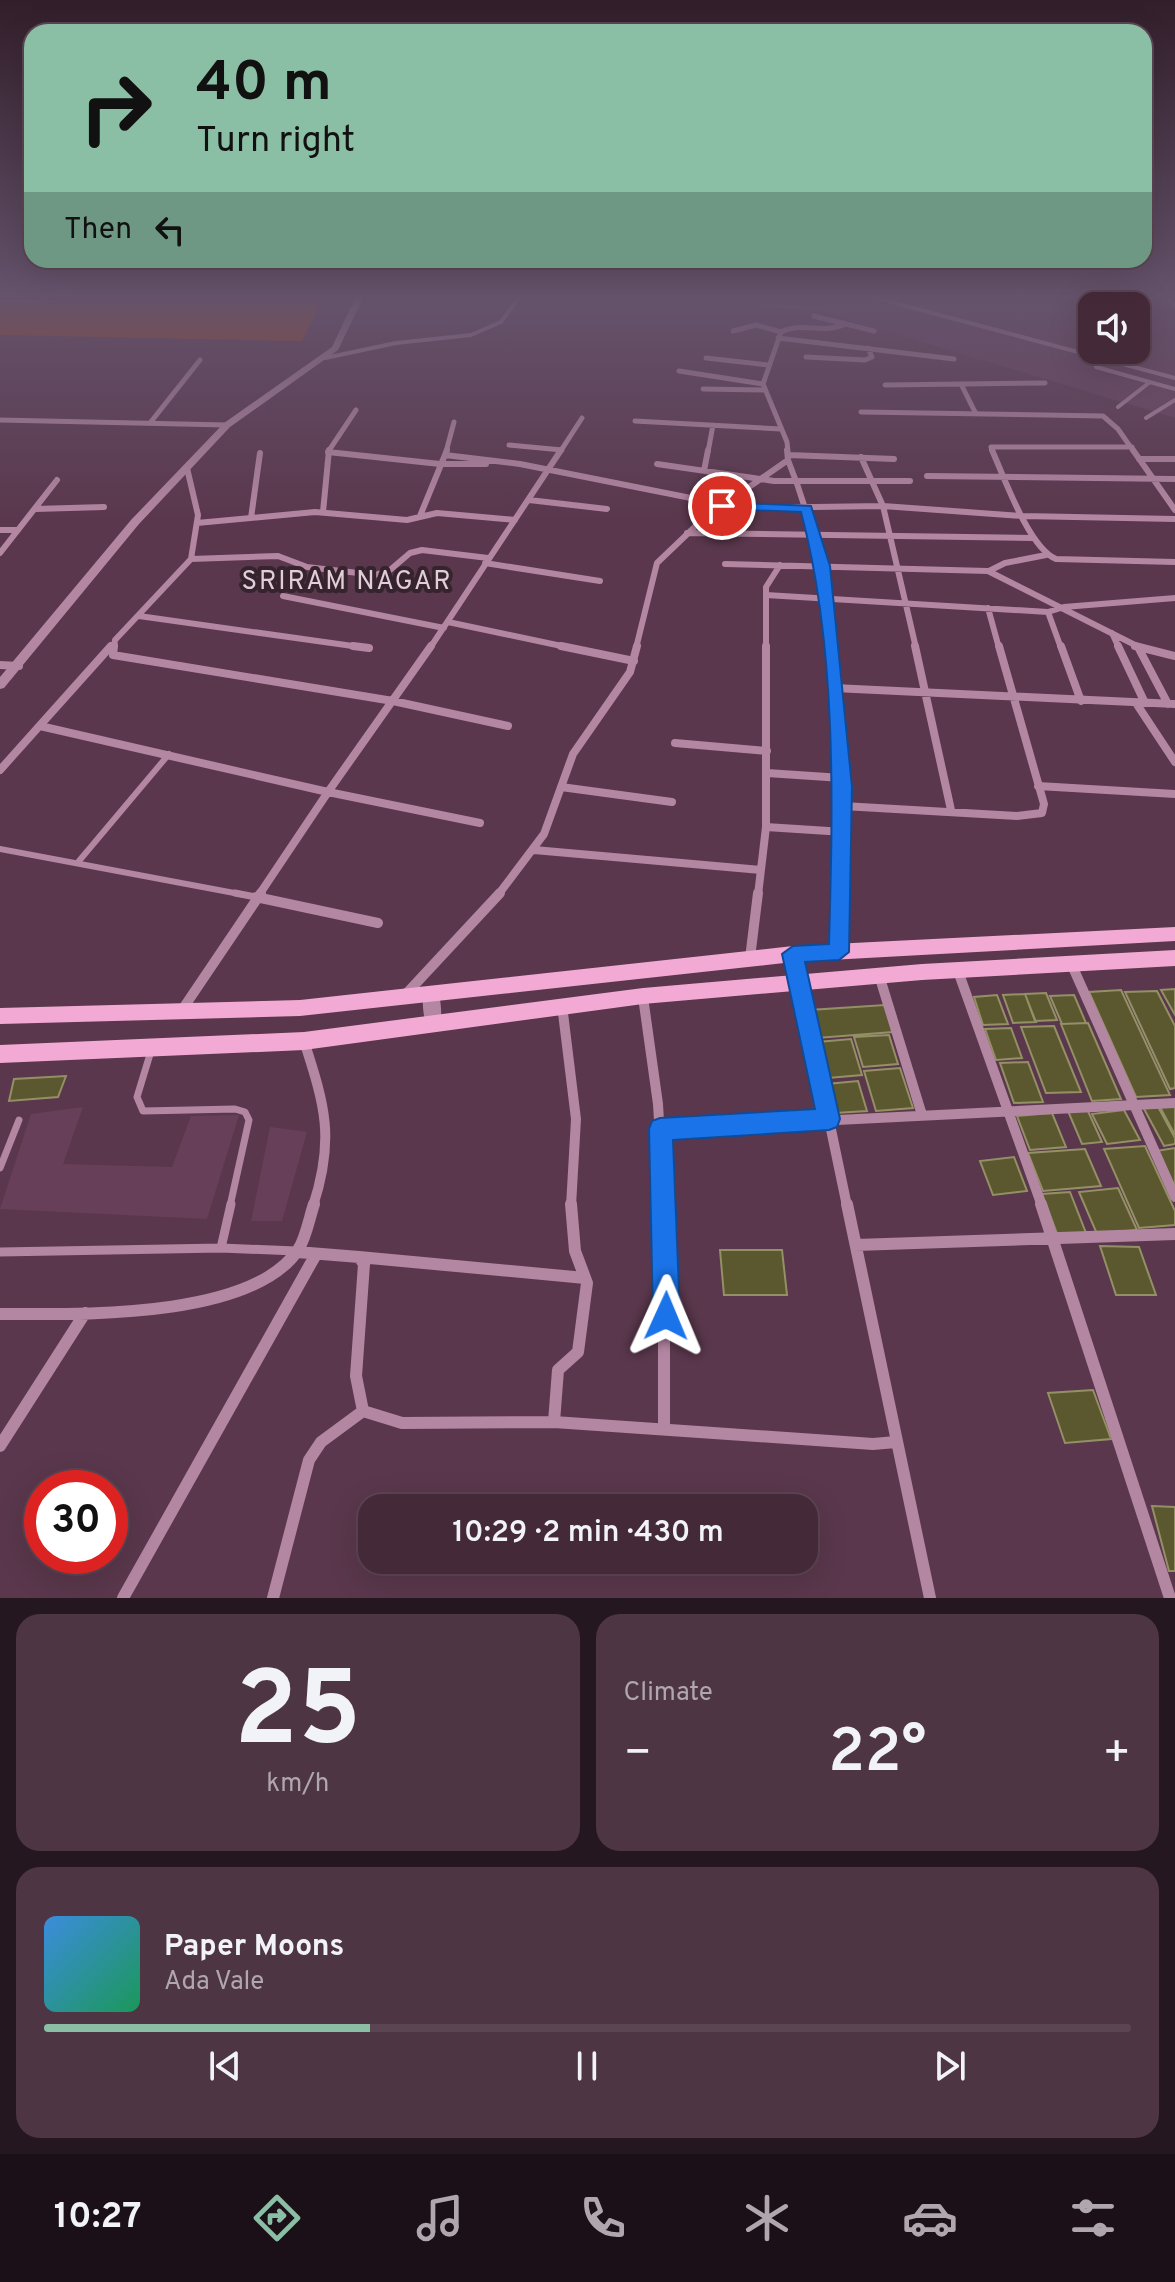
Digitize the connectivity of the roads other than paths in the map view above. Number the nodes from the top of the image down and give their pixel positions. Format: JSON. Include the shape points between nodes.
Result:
{"nodes":[{"id":1,"x":192,"y":371,"type":"edge"},
{"id":2,"x":307,"y":371,"type":"edge"},
{"id":3,"x":679,"y":371,"type":"dead end"},
{"id":4,"x":767,"y":371,"type":"edge"},
{"id":5,"x":1109,"y":371,"type":"edge"},
{"id":6,"x":1148,"y":371,"type":"edge"},
{"id":7,"x":1175,"y":378,"type":"edge"},
{"id":8,"x":1150,"y":382,"type":"junction"},
{"id":9,"x":1045,"y":383,"type":"dead end"},
{"id":10,"x":961,"y":384,"type":"junction"},
{"id":11,"x":885,"y":385,"type":"dead end"},
{"id":12,"x":764,"y":387,"type":"junction"},
{"id":13,"x":703,"y":389,"type":"dead end"},
{"id":14,"x":1175,"y":389,"type":"edge"},
{"id":15,"x":1175,"y":400,"type":"edge"},
{"id":16,"x":1118,"y":407,"type":"dead end"},
{"id":17,"x":356,"y":410,"type":"dead end"},
{"id":18,"x":861,"y":412,"type":"dead end"},
{"id":19,"x":975,"y":412,"type":"junction"},
{"id":20,"x":582,"y":418,"type":"dead end"},
{"id":21,"x":1146,"y":418,"type":"dead end"},
{"id":22,"x":0,"y":420,"type":"edge"},
{"id":23,"x":635,"y":421,"type":"dead end"},
{"id":24,"x":454,"y":422,"type":"dead end"},
{"id":25,"x":150,"y":423,"type":"junction"},
{"id":26,"x":227,"y":425,"type":"junction"},
{"id":27,"x":713,"y":425,"type":"junction"},
{"id":28,"x":781,"y":429,"type":"junction"},
{"id":29,"x":509,"y":445,"type":"dead end"},
{"id":30,"x":1132,"y":447,"type":"junction"},
{"id":31,"x":562,"y":450,"type":"junction"},
{"id":32,"x":328,"y":452,"type":"junction"},
{"id":33,"x":260,"y":453,"type":"dead end"},
{"id":34,"x":445,"y":455,"type":"junction"},
{"id":35,"x":788,"y":457,"type":"junction"},
{"id":36,"x":861,"y":457,"type":"junction"},
{"id":37,"x":894,"y":459,"type":"dead end"},
{"id":38,"x":1139,"y":459,"type":"junction"},
{"id":39,"x":1175,"y":459,"type":"edge"},
{"id":40,"x":440,"y":464,"type":"junction"},
{"id":41,"x":520,"y":464,"type":"junction"},
{"id":42,"x":657,"y":464,"type":"dead end"},
{"id":43,"x":187,"y":468,"type":"junction"},
{"id":44,"x":550,"y":471,"type":"junction"},
{"id":45,"x":704,"y":471,"type":"junction"},
{"id":46,"x":927,"y":476,"type":"dead end"},
{"id":47,"x":1003,"y":476,"type":"junction"},
{"id":48,"x":1153,"y":478,"type":"junction"},
{"id":49,"x":1175,"y":479,"type":"edge"},
{"id":50,"x":57,"y":480,"type":"dead end"},
{"id":51,"x":761,"y":480,"type":"junction"},
{"id":52,"x":797,"y":481,"type":"junction"},
{"id":53,"x":873,"y":481,"type":"junction"},
{"id":54,"x":910,"y":481,"type":"dead end"},
{"id":55,"x":529,"y":500,"type":"junction"},
{"id":56,"x":722,"y":506,"type":"junction"},
{"id":57,"x":883,"y":506,"type":"junction"},
{"id":58,"x":104,"y":507,"type":"dead end"},
{"id":59,"x":807,"y":508,"type":"junction"},
{"id":60,"x":35,"y":509,"type":"junction"},
{"id":61,"x":607,"y":509,"type":"dead end"},
{"id":62,"x":1175,"y":510,"type":"edge"},
{"id":63,"x":323,"y":512,"type":"junction"},
{"id":64,"x":420,"y":516,"type":"junction"},
{"id":65,"x":1023,"y":516,"type":"junction"},
{"id":66,"x":251,"y":518,"type":"junction"},
{"id":67,"x":1175,"y":519,"type":"edge"},
{"id":68,"x":515,"y":520,"type":"junction"},
{"id":69,"x":197,"y":523,"type":"junction"},
{"id":70,"x":0,"y":530,"type":"edge"},
{"id":71,"x":18,"y":530,"type":"junction"},
{"id":72,"x":686,"y":533,"type":"junction"},
{"id":73,"x":813,"y":536,"type":"junction"},
{"id":74,"x":890,"y":537,"type":"junction"},
{"id":75,"x":1033,"y":538,"type":"junction"},
{"id":76,"x":0,"y":553,"type":"edge"},
{"id":77,"x":1046,"y":555,"type":"junction"},
{"id":78,"x":191,"y":559,"type":"junction"},
{"id":79,"x":487,"y":560,"type":"junction"},
{"id":80,"x":1175,"y":562,"type":"edge"},
{"id":81,"x":725,"y":564,"type":"dead end"},
{"id":82,"x":780,"y":565,"type":"junction"},
{"id":83,"x":822,"y":566,"type":"junction"},
{"id":84,"x":898,"y":567,"type":"junction"},
{"id":85,"x":988,"y":571,"type":"junction"},
{"id":86,"x":600,"y":581,"type":"dead end"},
{"id":87,"x":766,"y":595,"type":"junction"},
{"id":88,"x":283,"y":596,"type":"dead end"},
{"id":89,"x":827,"y":598,"type":"junction"},
{"id":90,"x":1175,"y":598,"type":"edge"},
{"id":91,"x":907,"y":603,"type":"junction"},
{"id":92,"x":1064,"y":607,"type":"junction"},
{"id":93,"x":988,"y":608,"type":"junction"},
{"id":94,"x":1048,"y":612,"type":"junction"},
{"id":95,"x":139,"y":616,"type":"junction"},
{"id":96,"x":446,"y":625,"type":"junction"},
{"id":97,"x":1112,"y":632,"type":"junction"},
{"id":98,"x":112,"y":645,"type":"junction"},
{"id":99,"x":1138,"y":647,"type":"junction"},
{"id":100,"x":369,"y":648,"type":"dead end"},
{"id":101,"x":1175,"y":656,"type":"edge"},
{"id":102,"x":634,"y":661,"type":"junction"},
{"id":103,"x":0,"y":665,"type":"edge"},
{"id":104,"x":19,"y":666,"type":"junction"},
{"id":105,"x":0,"y":685,"type":"edge"},
{"id":106,"x":834,"y":688,"type":"junction"},
{"id":107,"x":926,"y":693,"type":"junction"},
{"id":108,"x":1013,"y":698,"type":"junction"},
{"id":109,"x":393,"y":701,"type":"junction"},
{"id":110,"x":1081,"y":701,"type":"junction"},
{"id":111,"x":1141,"y":703,"type":"junction"},
{"id":112,"x":1172,"y":704,"type":"edge"},
{"id":113,"x":40,"y":726,"type":"junction"},
{"id":114,"x":508,"y":726,"type":"dead end"},
{"id":115,"x":675,"y":743,"type":"dead end"},
{"id":116,"x":767,"y":751,"type":"junction"},
{"id":117,"x":169,"y":754,"type":"junction"},
{"id":118,"x":1175,"y":762,"type":"edge"},
{"id":119,"x":0,"y":770,"type":"edge"},
{"id":120,"x":767,"y":773,"type":"junction"},
{"id":121,"x":842,"y":778,"type":"junction"},
{"id":122,"x":1038,"y":786,"type":"junction"},
{"id":123,"x":561,"y":787,"type":"junction"},
{"id":124,"x":328,"y":792,"type":"junction"},
{"id":125,"x":1175,"y":794,"type":"edge"},
{"id":126,"x":672,"y":802,"type":"dead end"},
{"id":127,"x":843,"y":806,"type":"junction"},
{"id":128,"x":951,"y":810,"type":"junction"},
{"id":129,"x":480,"y":823,"type":"dead end"},
{"id":130,"x":766,"y":827,"type":"junction"},
{"id":131,"x":844,"y":832,"type":"junction"},
{"id":132,"x":0,"y":849,"type":"edge"},
{"id":133,"x":534,"y":850,"type":"junction"},
{"id":134,"x":79,"y":861,"type":"junction"},
{"id":135,"x":761,"y":870,"type":"junction"},
{"id":136,"x":256,"y":897,"type":"junction"},
{"id":137,"x":378,"y":923,"type":"dead end"},
{"id":138,"x":1175,"y":934,"type":"edge"},
{"id":139,"x":839,"y":952,"type":"junction"},
{"id":140,"x":793,"y":954,"type":"junction"},
{"id":141,"x":750,"y":958,"type":"junction"},
{"id":142,"x":1175,"y":958,"type":"edge"},
{"id":143,"x":1070,"y":962,"type":"junction"},
{"id":144,"x":957,"y":970,"type":"junction"},
{"id":145,"x":879,"y":975,"type":"junction"},
{"id":146,"x":800,"y":981,"type":"junction"},
{"id":147,"x":431,"y":994,"type":"junction"},
{"id":148,"x":643,"y":996,"type":"junction"},
{"id":149,"x":404,"y":997,"type":"junction"},
{"id":150,"x":562,"y":1004,"type":"junction"},
{"id":151,"x":182,"y":1011,"type":"junction"},
{"id":152,"x":0,"y":1016,"type":"edge"},
{"id":153,"x":433,"y":1021,"type":"junction"},
{"id":154,"x":304,"y":1041,"type":"junction"},
{"id":155,"x":152,"y":1047,"type":"junction"},
{"id":156,"x":0,"y":1054,"type":"edge"},
{"id":157,"x":1175,"y":1103,"type":"edge"},
{"id":158,"x":1132,"y":1105,"type":"junction"},
{"id":159,"x":1011,"y":1111,"type":"junction"},
{"id":160,"x":922,"y":1115,"type":"junction"},
{"id":161,"x":829,"y":1119,"type":"junction"},
{"id":162,"x":19,"y":1120,"type":"dead end"},
{"id":163,"x":660,"y":1129,"type":"junction"},
{"id":164,"x":0,"y":1168,"type":"edge"},
{"id":165,"x":1175,"y":1197,"type":"edge"},
{"id":166,"x":1175,"y":1234,"type":"edge"},
{"id":167,"x":1050,"y":1238,"type":"junction"},
{"id":168,"x":856,"y":1245,"type":"junction"},
{"id":169,"x":221,"y":1248,"type":"junction"},
{"id":170,"x":0,"y":1252,"type":"edge"},
{"id":171,"x":297,"y":1252,"type":"junction"},
{"id":172,"x":315,"y":1256,"type":"junction"},
{"id":173,"x":359,"y":1257,"type":"junction"},
{"id":174,"x":585,"y":1278,"type":"junction"},
{"id":175,"x":85,"y":1313,"type":"junction"},
{"id":176,"x":0,"y":1314,"type":"edge"},
{"id":177,"x":363,"y":1411,"type":"junction"},
{"id":178,"x":554,"y":1422,"type":"junction"},
{"id":179,"x":664,"y":1428,"type":"junction"},
{"id":180,"x":896,"y":1442,"type":"junction"},
{"id":181,"x":0,"y":1446,"type":"edge"},
{"id":182,"x":123,"y":1598,"type":"edge"},
{"id":183,"x":273,"y":1598,"type":"edge"},
{"id":184,"x":930,"y":1598,"type":"edge"},
{"id":185,"x":1170,"y":1598,"type":"edge"}],
"edges":[{"from":1,"to":25,"type":"street"},
{"from":2,"to":26,"type":"street"},
{"from":3,"to":12,"type":"street"},
{"from":4,"to":12,"type":"street"},
{"from":5,"to":8,"type":"lane"},
{"from":6,"to":7,"type":"lane"},
{"from":8,"to":14,"type":"lane"},
{"from":8,"to":16,"type":"lane"},
{"from":9,"to":10,"type":"street"},
{"from":10,"to":11,"type":"street"},
{"from":10,"to":19,"type":"street"},
{"from":12,"to":13,"type":"street"},
{"from":12,"to":28,"type":"street"},
{"from":15,"to":21,"type":"lane"},
{"from":17,"to":32,"type":"street"},
{"from":18,"to":19,"type":"street"},
{"from":19,"to":30,"type":"street","via":[[1094,413],[1113,422]]},
{"from":20,"to":31,"type":"street"},
{"from":22,"to":25,"type":"street"},
{"from":23,"to":27,"type":"street"},
{"from":24,"to":34,"type":"street"},
{"from":25,"to":26,"type":"street"},
{"from":26,"to":43,"type":"street"},
{"from":27,"to":28,"type":"street"},
{"from":27,"to":45,"type":"street"},
{"from":28,"to":35,"type":"street"},
{"from":29,"to":31,"type":"street"},
{"from":30,"to":38,"type":"street"},
{"from":30,"to":47,"type":"street","via":[[996,445],[991,450]]},
{"from":31,"to":44,"type":"street"},
{"from":32,"to":40,"type":"street"},
{"from":32,"to":63,"type":"street"},
{"from":33,"to":66,"type":"street"},
{"from":34,"to":40,"type":"street"},
{"from":34,"to":41,"type":"street"},
{"from":35,"to":36,"type":"street"},
{"from":35,"to":51,"type":"street"},
{"from":35,"to":52,"type":"street"},
{"from":36,"to":37,"type":"street"},
{"from":36,"to":53,"type":"street"},
{"from":38,"to":39,"type":"street"},
{"from":38,"to":48,"type":"street"},
{"from":40,"to":41,"type":"street"},
{"from":40,"to":64,"type":"street"},
{"from":41,"to":44,"type":"street"},
{"from":42,"to":45,"type":"street"},
{"from":43,"to":69,"type":"street"},
{"from":43,"to":104,"type":"street","via":[[135,522]]},
{"from":44,"to":55,"type":"street"},
{"from":44,"to":56,"type":"street"},
{"from":45,"to":51,"type":"street"},
{"from":46,"to":47,"type":"street"},
{"from":47,"to":48,"type":"street"},
{"from":47,"to":65,"type":"street"},
{"from":48,"to":49,"type":"street"},
{"from":48,"to":62,"type":"street"},
{"from":50,"to":60,"type":"street"},
{"from":51,"to":52,"type":"street"},
{"from":51,"to":56,"type":"street"},
{"from":52,"to":53,"type":"street"},
{"from":52,"to":59,"type":"street"},
{"from":53,"to":54,"type":"street"},
{"from":53,"to":57,"type":"street"},
{"from":55,"to":61,"type":"street"},
{"from":55,"to":68,"type":"street"},
{"from":56,"to":59,"type":"street"},
{"from":56,"to":72,"type":"street"},
{"from":57,"to":59,"type":"street"},
{"from":57,"to":65,"type":"street"},
{"from":57,"to":74,"type":"street"},
{"from":58,"to":60,"type":"street"},
{"from":59,"to":73,"type":"street"},
{"from":60,"to":71,"type":"street"},
{"from":63,"to":64,"type":"street","via":[[407,520]]},
{"from":63,"to":66,"type":"street"},
{"from":64,"to":68,"type":"street"},
{"from":65,"to":67,"type":"street"},
{"from":65,"to":75,"type":"street"},
{"from":66,"to":69,"type":"street"},
{"from":68,"to":79,"type":"street"},
{"from":69,"to":78,"type":"street"},
{"from":70,"to":71,"type":"street"},
{"from":71,"to":76,"type":"street"},
{"from":72,"to":73,"type":"street"},
{"from":72,"to":102,"type":"street","via":[[652,575]]},
{"from":73,"to":74,"type":"street"},
{"from":73,"to":83,"type":"street"},
{"from":74,"to":75,"type":"street"},
{"from":74,"to":84,"type":"street"},
{"from":75,"to":77,"type":"street"},
{"from":77,"to":80,"type":"street"},
{"from":77,"to":85,"type":"street"},
{"from":78,"to":79,"type":"street","via":[[278,556],[307,567],[375,575],[390,570],[411,549]]},
{"from":78,"to":95,"type":"street"},
{"from":79,"to":86,"type":"street"},
{"from":79,"to":96,"type":"street"},
{"from":81,"to":82,"type":"street"},
{"from":82,"to":83,"type":"street"},
{"from":82,"to":87,"type":"street","via":[[767,581]]},
{"from":83,"to":84,"type":"street"},
{"from":83,"to":89,"type":"street"},
{"from":84,"to":85,"type":"street"},
{"from":84,"to":91,"type":"street"},
{"from":85,"to":92,"type":"street"},
{"from":87,"to":89,"type":"street"},
{"from":87,"to":116,"type":"street"},
{"from":88,"to":96,"type":"street"},
{"from":89,"to":91,"type":"street"},
{"from":89,"to":106,"type":"street"},
{"from":90,"to":92,"type":"street"},
{"from":91,"to":93,"type":"street"},
{"from":91,"to":107,"type":"street"},
{"from":92,"to":94,"type":"street"},
{"from":92,"to":97,"type":"street"},
{"from":93,"to":94,"type":"street"},
{"from":93,"to":108,"type":"street"},
{"from":94,"to":110,"type":"street"},
{"from":95,"to":98,"type":"street"},
{"from":95,"to":100,"type":"street"},
{"from":96,"to":102,"type":"street"},
{"from":96,"to":109,"type":"street"},
{"from":97,"to":99,"type":"street"},
{"from":97,"to":111,"type":"street"},
{"from":98,"to":109,"type":"street","via":[[119,658]]},
{"from":98,"to":113,"type":"street"},
{"from":99,"to":101,"type":"street"},
{"from":99,"to":112,"type":"street"},
{"from":102,"to":123,"type":"street","via":[[626,681],[580,741]]},
{"from":103,"to":104,"type":"street"},
{"from":104,"to":105,"type":"street"},
{"from":106,"to":107,"type":"street"},
{"from":106,"to":121,"type":"street"},
{"from":107,"to":108,"type":"street"},
{"from":107,"to":128,"type":"street"},
{"from":108,"to":110,"type":"street"},
{"from":108,"to":122,"type":"street"},
{"from":109,"to":114,"type":"street"},
{"from":109,"to":124,"type":"street"},
{"from":110,"to":111,"type":"street"},
{"from":111,"to":112,"type":"street"},
{"from":111,"to":118,"type":"street"},
{"from":113,"to":117,"type":"street"},
{"from":113,"to":119,"type":"street"},
{"from":115,"to":116,"type":"street"},
{"from":116,"to":120,"type":"street"},
{"from":117,"to":124,"type":"street"},
{"from":117,"to":134,"type":"lane"},
{"from":120,"to":121,"type":"street"},
{"from":120,"to":130,"type":"street"},
{"from":121,"to":127,"type":"street"},
{"from":122,"to":125,"type":"street"},
{"from":122,"to":128,"type":"street","via":[[1042,813],[1032,816]]},
{"from":123,"to":126,"type":"street"},
{"from":123,"to":133,"type":"street"},
{"from":124,"to":129,"type":"street"},
{"from":124,"to":136,"type":"street"},
{"from":127,"to":128,"type":"street"},
{"from":127,"to":131,"type":"street"},
{"from":130,"to":131,"type":"street"},
{"from":130,"to":135,"type":"street"},
{"from":131,"to":139,"type":"street"},
{"from":132,"to":134,"type":"lane"},
{"from":133,"to":135,"type":"street"},
{"from":133,"to":149,"type":"street"},
{"from":134,"to":136,"type":"lane"},
{"from":135,"to":141,"type":"street"},
{"from":136,"to":137,"type":"street"},
{"from":136,"to":151,"type":"street"},
{"from":138,"to":139,"type":"main road"},
{"from":139,"to":140,"type":"main road"},
{"from":140,"to":141,"type":"main road"},
{"from":140,"to":146,"type":"street"},
{"from":141,"to":147,"type":"main road"},
{"from":142,"to":143,"type":"main road"},
{"from":143,"to":144,"type":"main road"},
{"from":143,"to":158,"type":"street"},
{"from":144,"to":145,"type":"main road"},
{"from":144,"to":159,"type":"street"},
{"from":145,"to":146,"type":"main road"},
{"from":145,"to":160,"type":"street"},
{"from":146,"to":148,"type":"main road"},
{"from":146,"to":161,"type":"street"},
{"from":147,"to":149,"type":"main road"},
{"from":147,"to":153,"type":"street"},
{"from":148,"to":150,"type":"main road"},
{"from":148,"to":163,"type":"street"},
{"from":149,"to":151,"type":"main road","via":[[300,1008]]},
{"from":150,"to":153,"type":"main road"},
{"from":150,"to":174,"type":"street","via":[[576,1119],[571,1205],[575,1251]]},
{"from":151,"to":152,"type":"main road"},
{"from":153,"to":154,"type":"main road"},
{"from":154,"to":155,"type":"main road"},
{"from":154,"to":171,"type":"street","via":[[329,1132],[316,1198]]},
{"from":155,"to":156,"type":"main road"},
{"from":155,"to":169,"type":"lane","via":[[137,1097],[143,1111],[235,1109],[249,1120]]},
{"from":157,"to":158,"type":"street"},
{"from":158,"to":159,"type":"street"},
{"from":158,"to":165,"type":"street"},
{"from":159,"to":160,"type":"street"},
{"from":159,"to":167,"type":"street"},
{"from":160,"to":161,"type":"street"},
{"from":161,"to":163,"type":"street"},
{"from":161,"to":168,"type":"street"},
{"from":162,"to":164,"type":"lane"},
{"from":163,"to":179,"type":"street","via":[[667,1260]]},
{"from":166,"to":167,"type":"street"},
{"from":167,"to":168,"type":"street"},
{"from":167,"to":185,"type":"street"},
{"from":168,"to":180,"type":"street"},
{"from":169,"to":170,"type":"lane"},
{"from":169,"to":171,"type":"lane"},
{"from":171,"to":172,"type":"street"},
{"from":171,"to":175,"type":"street","via":[[253,1289],[225,1298]]},
{"from":172,"to":173,"type":"street"},
{"from":172,"to":182,"type":"street"},
{"from":173,"to":174,"type":"street"},
{"from":173,"to":177,"type":"street","via":[[365,1275],[356,1376]]},
{"from":174,"to":178,"type":"street","via":[[578,1352],[558,1370]]},
{"from":175,"to":176,"type":"street"},
{"from":175,"to":181,"type":"street"},
{"from":177,"to":178,"type":"street","via":[[402,1423]]},
{"from":177,"to":183,"type":"street","via":[[321,1442],[302,1480]]},
{"from":178,"to":179,"type":"street"},
{"from":179,"to":180,"type":"street"},
{"from":180,"to":184,"type":"street"}]}
